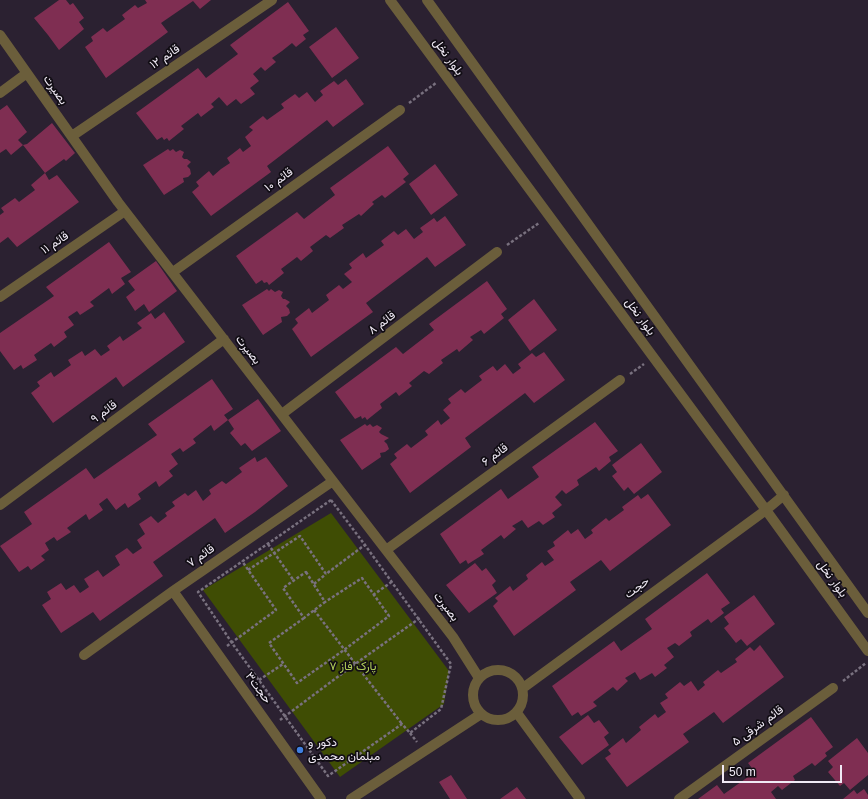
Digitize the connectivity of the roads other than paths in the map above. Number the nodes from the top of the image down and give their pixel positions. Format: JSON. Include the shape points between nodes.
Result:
{"nodes":[{"id":1,"x":272,"y":0,"type":"edge"},
{"id":2,"x":390,"y":0,"type":"edge"},
{"id":3,"x":427,"y":0,"type":"edge"},
{"id":4,"x":0,"y":35,"type":"edge"},
{"id":5,"x":27,"y":73,"type":"junction"},
{"id":6,"x":0,"y":93,"type":"edge"},
{"id":7,"x":400,"y":110,"type":"road end"},
{"id":8,"x":72,"y":136,"type":"junction"},
{"id":9,"x":125,"y":211,"type":"junction"},
{"id":10,"x":497,"y":252,"type":"road end"},
{"id":11,"x":172,"y":272,"type":"junction"},
{"id":12,"x":0,"y":296,"type":"edge"},
{"id":13,"x":224,"y":339,"type":"junction"},
{"id":14,"x":620,"y":380,"type":"road end"},
{"id":15,"x":282,"y":414,"type":"junction"},
{"id":16,"x":333,"y":481,"type":"junction"},
{"id":17,"x":784,"y":495,"type":"junction"},
{"id":18,"x":0,"y":506,"type":"edge"},
{"id":19,"x":766,"y":510,"type":"junction"},
{"id":20,"x":386,"y":550,"type":"junction"},
{"id":21,"x":172,"y":591,"type":"junction"},
{"id":22,"x":868,"y":613,"type":"edge"},
{"id":23,"x":868,"y":651,"type":"edge"},
{"id":24,"x":84,"y":655,"type":"dead end"},
{"id":25,"x":479,"y":678,"type":"junction"},
{"id":26,"x":523,"y":688,"type":"junction"},
{"id":27,"x":833,"y":688,"type":"road end"},
{"id":28,"x":517,"y":713,"type":"junction"},
{"id":29,"x":481,"y":714,"type":"junction"},
{"id":30,"x":321,"y":799,"type":"edge"},
{"id":31,"x":351,"y":799,"type":"edge"},
{"id":32,"x":580,"y":799,"type":"edge"},
{"id":33,"x":679,"y":799,"type":"edge"}],
"edges":[{"from":1,"to":8,"type":"street","name":"قائم ۱۲"},
{"from":2,"to":19,"type":"street","name":"بلوار نخل"},
{"from":3,"to":17,"type":"street","name":"بلوار نخل"},
{"from":4,"to":5,"type":"street","name":"بصیرت"},
{"from":5,"to":6,"type":"street"},
{"from":5,"to":8,"type":"street","name":"بصیرت"},
{"from":7,"to":11,"type":"street","name":"قائم ۱۰"},
{"from":8,"to":9,"type":"street","name":"بصیرت"},
{"from":9,"to":11,"type":"street","name":"بصیرت"},
{"from":9,"to":12,"type":"street","name":"قائم ۱۱"},
{"from":10,"to":15,"type":"street","name":"قائم ۸"},
{"from":11,"to":13,"type":"street","name":"بصیرت"},
{"from":13,"to":15,"type":"street","name":"بصیرت"},
{"from":13,"to":18,"type":"street","name":"قائم ۹"},
{"from":14,"to":20,"type":"street","name":"قائم ۶"},
{"from":15,"to":16,"type":"street","name":"بصیرت"},
{"from":16,"to":20,"type":"street","name":"بصیرت"},
{"from":16,"to":21,"type":"street","name":"قائم ۷"},
{"from":17,"to":19,"type":"street","name":"حجت"},
{"from":17,"to":22,"type":"street","name":"بلوار نخل"},
{"from":19,"to":23,"type":"street","name":"بلوار نخل"},
{"from":19,"to":26,"type":"street","name":"حجت"},
{"from":20,"to":25,"type":"street","name":"بصیرت","via":[[453,637]]},
{"from":21,"to":24,"type":"street","name":"قائم ۷"},
{"from":21,"to":30,"type":"street","name":"حجت۳"},
{"from":25,"to":26,"type":"street","via":[[500,670],[514,675]]},
{"from":25,"to":29,"type":"street","via":[[472,693],[476,708]]},
{"from":26,"to":28,"type":"street","via":[[523,701]]},
{"from":27,"to":33,"type":"street","name":"قائم شرقی ۵"},
{"from":28,"to":29,"type":"street","via":[[510,718],[495,721]]},
{"from":28,"to":32,"type":"street"},
{"from":29,"to":31,"type":"street"}]}
